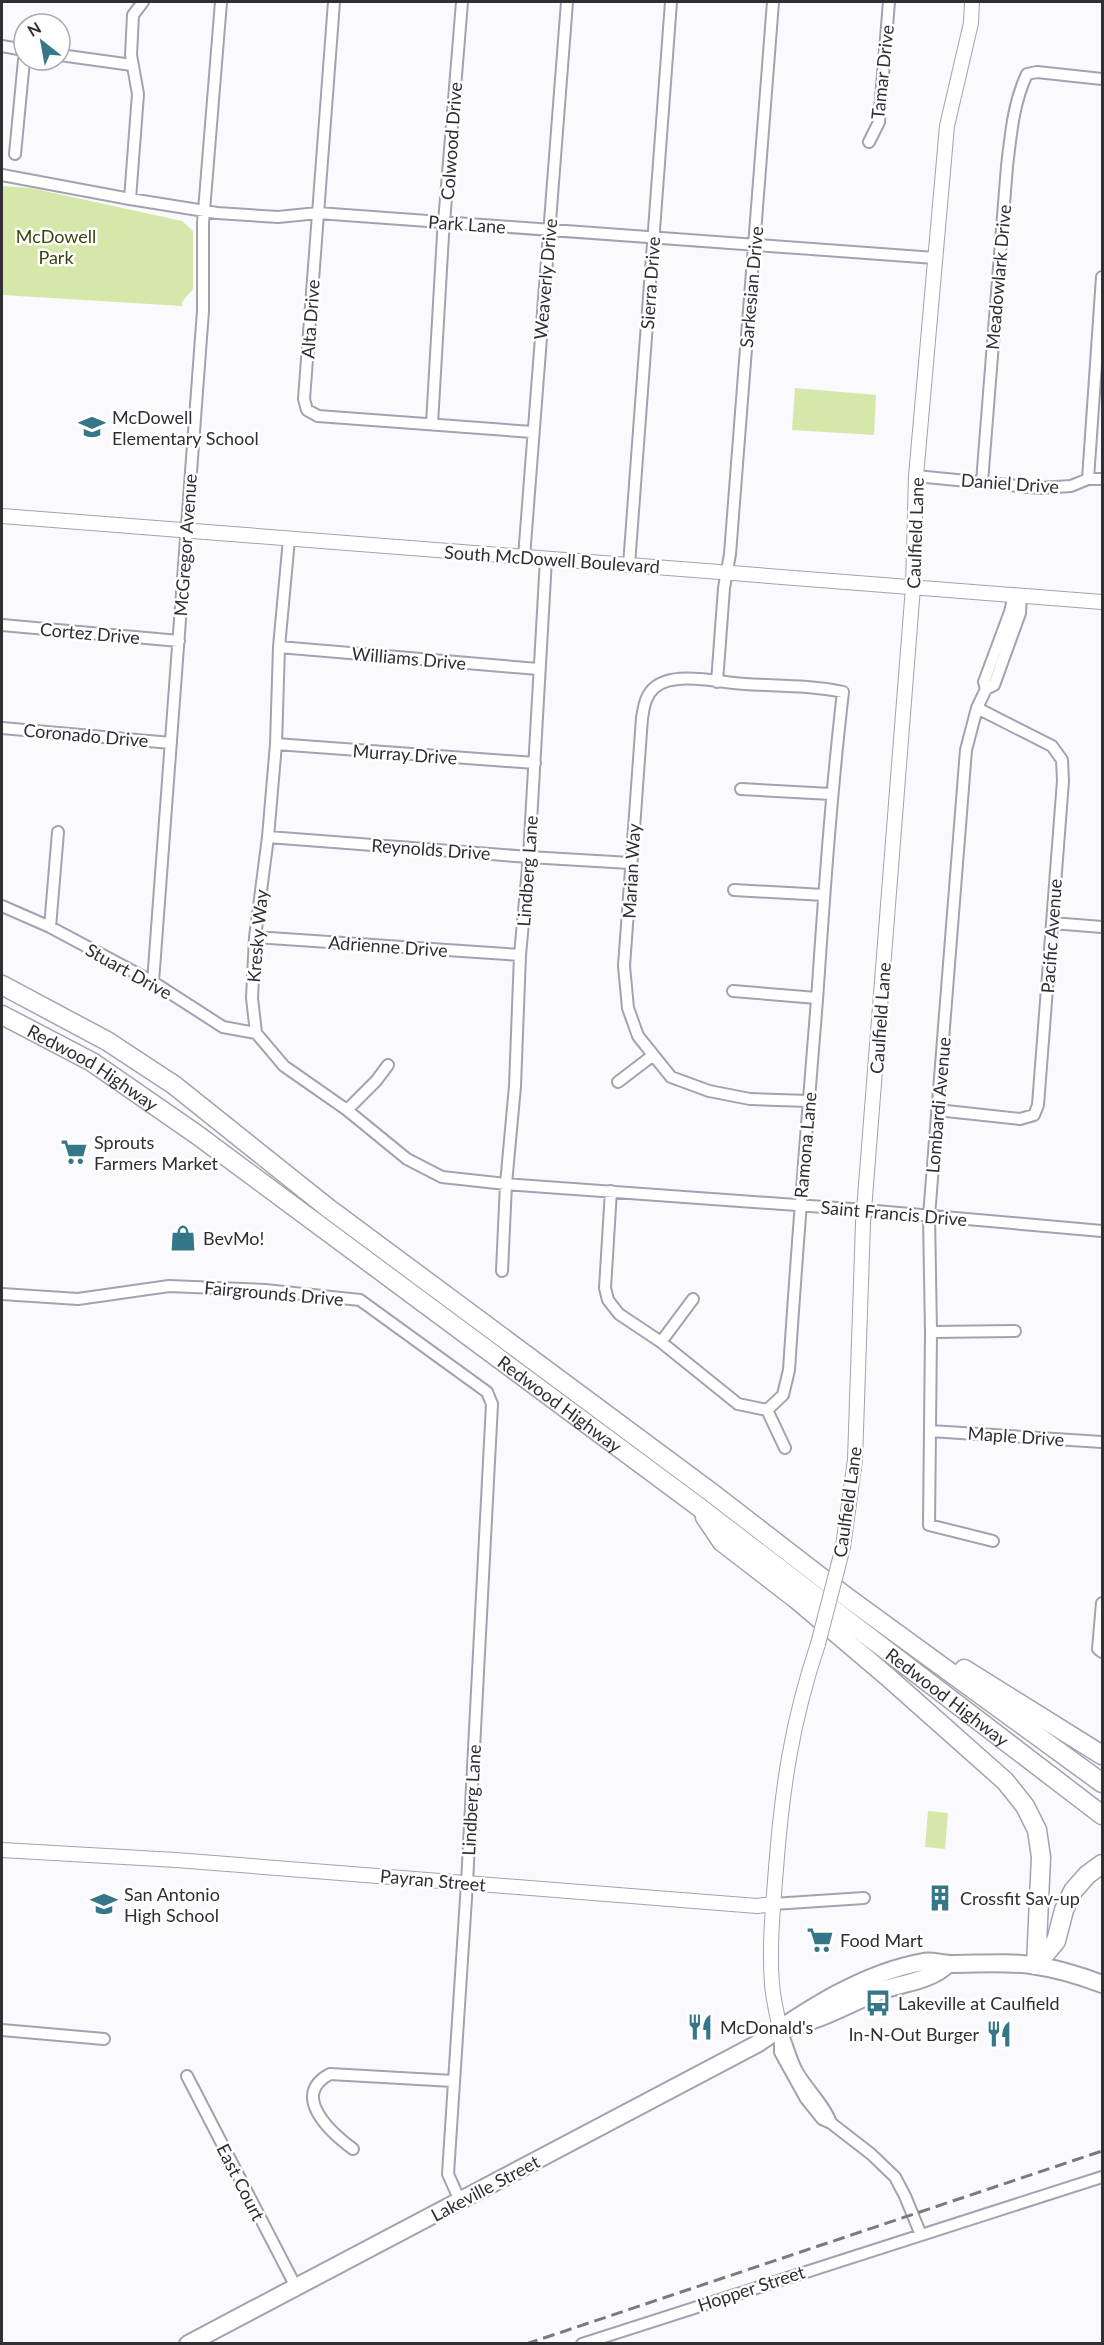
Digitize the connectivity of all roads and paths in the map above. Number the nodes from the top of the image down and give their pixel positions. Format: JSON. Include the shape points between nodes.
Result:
{"nodes":[{"id":1,"x":143,"y":2,"type":"edge"},
{"id":2,"x":221,"y":2,"type":"edge"},
{"id":3,"x":334,"y":2,"type":"edge"},
{"id":4,"x":462,"y":2,"type":"edge"},
{"id":5,"x":567,"y":2,"type":"edge"},
{"id":6,"x":671,"y":2,"type":"edge"},
{"id":7,"x":773,"y":2,"type":"edge"},
{"id":8,"x":889,"y":2,"type":"edge"},
{"id":9,"x":972,"y":2,"type":"edge"},
{"id":10,"x":72,"y":57,"type":"edge"},
{"id":11,"x":132,"y":65,"type":"junction"},
{"id":12,"x":23,"y":72,"type":"edge"},
{"id":13,"x":1102,"y":79,"type":"edge"},
{"id":14,"x":869,"y":142,"type":"dead end"},
{"id":15,"x":15,"y":154,"type":"dead end"},
{"id":16,"x":2,"y":175,"type":"edge"},
{"id":17,"x":130,"y":199,"type":"junction"},
{"id":18,"x":204,"y":211,"type":"junction"},
{"id":19,"x":318,"y":213,"type":"junction"},
{"id":20,"x":444,"y":222,"type":"junction"},
{"id":21,"x":549,"y":229,"type":"junction"},
{"id":22,"x":653,"y":236,"type":"junction"},
{"id":23,"x":754,"y":244,"type":"junction"},
{"id":24,"x":935,"y":258,"type":"junction"},
{"id":25,"x":1102,"y":277,"type":"edge"},
{"id":26,"x":432,"y":424,"type":"junction"},
{"id":27,"x":532,"y":432,"type":"junction"},
{"id":28,"x":916,"y":476,"type":"junction"},
{"id":29,"x":1088,"y":478,"type":"junction"},
{"id":30,"x":1102,"y":479,"type":"edge"},
{"id":31,"x":982,"y":482,"type":"junction"},
{"id":32,"x":2,"y":516,"type":"edge"},
{"id":33,"x":186,"y":530,"type":"junction"},
{"id":34,"x":289,"y":539,"type":"junction"},
{"id":35,"x":524,"y":557,"type":"junction"},
{"id":36,"x":546,"y":559,"type":"junction"},
{"id":37,"x":629,"y":565,"type":"junction"},
{"id":38,"x":725,"y":572,"type":"junction"},
{"id":39,"x":913,"y":587,"type":"junction"},
{"id":40,"x":1018,"y":595,"type":"junction"},
{"id":41,"x":1102,"y":602,"type":"edge"},
{"id":42,"x":2,"y":625,"type":"edge"},
{"id":43,"x":179,"y":641,"type":"junction"},
{"id":44,"x":279,"y":647,"type":"junction"},
{"id":45,"x":538,"y":669,"type":"junction"},
{"id":46,"x":717,"y":682,"type":"junction"},
{"id":47,"x":977,"y":708,"type":"junction"},
{"id":48,"x":2,"y":728,"type":"edge"},
{"id":49,"x":171,"y":743,"type":"junction"},
{"id":50,"x":276,"y":744,"type":"junction"},
{"id":51,"x":534,"y":763,"type":"junction"},
{"id":52,"x":741,"y":789,"type":"dead end"},
{"id":53,"x":831,"y":794,"type":"junction"},
{"id":54,"x":57,"y":832,"type":"dead end"},
{"id":55,"x":268,"y":837,"type":"junction"},
{"id":56,"x":529,"y":857,"type":"junction"},
{"id":57,"x":630,"y":863,"type":"junction"},
{"id":58,"x":734,"y":890,"type":"dead end"},
{"id":59,"x":824,"y":895,"type":"junction"},
{"id":60,"x":2,"y":906,"type":"edge"},
{"id":61,"x":1052,"y":923,"type":"junction"},
{"id":62,"x":50,"y":927,"type":"junction"},
{"id":63,"x":1102,"y":927,"type":"edge"},
{"id":64,"x":255,"y":937,"type":"junction"},
{"id":65,"x":520,"y":955,"type":"junction"},
{"id":66,"x":153,"y":981,"type":"junction"},
{"id":67,"x":2,"y":985,"type":"edge"},
{"id":68,"x":733,"y":991,"type":"dead end"},
{"id":69,"x":817,"y":998,"type":"junction"},
{"id":70,"x":2,"y":1015,"type":"edge"},
{"id":71,"x":256,"y":1033,"type":"junction"},
{"id":72,"x":652,"y":1056,"type":"junction"},
{"id":73,"x":388,"y":1065,"type":"dead end"},
{"id":74,"x":618,"y":1082,"type":"dead end"},
{"id":75,"x":809,"y":1101,"type":"junction"},
{"id":76,"x":347,"y":1110,"type":"junction"},
{"id":77,"x":937,"y":1110,"type":"junction"},
{"id":78,"x":506,"y":1184,"type":"junction"},
{"id":79,"x":611,"y":1191,"type":"junction"},
{"id":80,"x":800,"y":1205,"type":"junction"},
{"id":81,"x":865,"y":1210,"type":"junction"},
{"id":82,"x":929,"y":1216,"type":"junction"},
{"id":83,"x":1102,"y":1232,"type":"edge"},
{"id":84,"x":502,"y":1271,"type":"dead end"},
{"id":85,"x":2,"y":1294,"type":"edge"},
{"id":86,"x":693,"y":1299,"type":"dead end"},
{"id":87,"x":1014,"y":1331,"type":"dead end"},
{"id":88,"x":931,"y":1332,"type":"junction"},
{"id":89,"x":661,"y":1342,"type":"junction"},
{"id":90,"x":490,"y":1397,"type":"joint"},
{"id":91,"x":767,"y":1410,"type":"junction"},
{"id":92,"x":930,"y":1431,"type":"junction"},
{"id":93,"x":1102,"y":1442,"type":"edge"},
{"id":94,"x":785,"y":1448,"type":"dead end"},
{"id":95,"x":695,"y":1504,"type":"junction"},
{"id":96,"x":993,"y":1541,"type":"dead end"},
{"id":97,"x":848,"y":1598,"type":"junction"},
{"id":98,"x":1102,"y":1603,"type":"edge"},
{"id":99,"x":1100,"y":1651,"type":"edge"},
{"id":100,"x":1102,"y":1755,"type":"edge"},
{"id":101,"x":1102,"y":1783,"type":"edge"},
{"id":102,"x":1102,"y":1815,"type":"edge"},
{"id":103,"x":2,"y":1850,"type":"edge"},
{"id":104,"x":1102,"y":1864,"type":"edge"},
{"id":105,"x":467,"y":1883,"type":"junction"},
{"id":106,"x":864,"y":1898,"type":"dead end"},
{"id":107,"x":773,"y":1904,"type":"junction"},
{"id":108,"x":1036,"y":1965,"type":"junction"},
{"id":109,"x":1102,"y":1984,"type":"edge"},
{"id":110,"x":780,"y":2029,"type":"junction"},
{"id":111,"x":2,"y":2030,"type":"edge"},
{"id":112,"x":105,"y":2039,"type":"dead end"},
{"id":113,"x":187,"y":2076,"type":"dead end"},
{"id":114,"x":453,"y":2081,"type":"junction"},
{"id":115,"x":352,"y":2149,"type":"dead end"},
{"id":116,"x":1102,"y":2177,"type":"edge"},
{"id":117,"x":460,"y":2200,"type":"junction"},
{"id":118,"x":921,"y":2235,"type":"junction"},
{"id":119,"x":296,"y":2287,"type":"junction"},
{"id":120,"x":188,"y":2343,"type":"edge"},
{"id":121,"x":582,"y":2343,"type":"edge"}],
"edges":[{"from":1,"to":11,"type":"street","via":[[133,15]]},
{"from":2,"to":18,"type":"street","name":"McGregor Avenue"},
{"from":3,"to":19,"type":"street","name":"Alta Drive"},
{"from":4,"to":20,"type":"street","name":"Colwood Drive"},
{"from":5,"to":21,"type":"street","name":"Weaverly Drive"},
{"from":6,"to":22,"type":"street","name":"Sierra Drive"},
{"from":7,"to":23,"type":"street","name":"Sarkesian Drive"},
{"from":8,"to":14,"type":"street","name":"Tamar Drive","via":[[879,122]]},
{"from":9,"to":24,"type":"main road","name":"Caulfield Lane","via":[[971,23],[947,126]]},
{"from":10,"to":11,"type":"street"},
{"from":11,"to":17,"type":"street","via":[[138,94]]},
{"from":12,"to":15,"type":"street"},
{"from":13,"to":31,"type":"street","name":"Meadowlark Drive","via":[[1037,72],[1027,74],[1020,90],[1012,118]]},
{"from":16,"to":17,"type":"street","name":"Park Lane"},
{"from":17,"to":18,"type":"street","name":"Park Lane"},
{"from":18,"to":19,"type":"street","name":"Park Lane","via":[[278,217]]},
{"from":18,"to":33,"type":"street","name":"McGregor Avenue","via":[[203,311]]},
{"from":19,"to":20,"type":"street","name":"Park Lane"},
{"from":19,"to":26,"type":"street","name":"Alta Drive","via":[[304,399],[307,410],[318,416]]},
{"from":20,"to":21,"type":"street","name":"Park Lane"},
{"from":20,"to":26,"type":"street","name":"Colwood Drive"},
{"from":21,"to":22,"type":"street","name":"Park Lane"},
{"from":21,"to":27,"type":"street","name":"Weaverly Drive"},
{"from":22,"to":23,"type":"street","name":"Park Lane"},
{"from":22,"to":37,"type":"street","name":"Sierra Drive"},
{"from":23,"to":24,"type":"street","name":"Park Lane"},
{"from":23,"to":38,"type":"street","name":"Sarkesian Drive","via":[[730,554]]},
{"from":24,"to":28,"type":"main road","name":"Caulfield Lane"},
{"from":25,"to":29,"type":"street"},
{"from":26,"to":27,"type":"street","name":"Alta Drive"},
{"from":27,"to":35,"type":"street","name":"Weaverly Drive"},
{"from":28,"to":31,"type":"street","name":"Daniel Drive"},
{"from":28,"to":39,"type":"main road","name":"Caulfield Lane"},
{"from":29,"to":30,"type":"street","name":"Daniel Drive"},
{"from":29,"to":31,"type":"street","name":"Daniel Drive","via":[[1071,486],[1039,488]]},
{"from":32,"to":33,"type":"main road","name":"South McDowell Boulevard"},
{"from":33,"to":34,"type":"main road","name":"South McDowell Boulevard"},
{"from":33,"to":43,"type":"street","name":"McGregor Avenue"},
{"from":34,"to":35,"type":"main road","name":"South McDowell Boulevard"},
{"from":34,"to":44,"type":"street","name":"Kresky Way"},
{"from":35,"to":36,"type":"main road","name":"South McDowell Boulevard"},
{"from":36,"to":37,"type":"main road","name":"South McDowell Boulevard"},
{"from":36,"to":45,"type":"street","name":"Lindberg Lane"},
{"from":37,"to":38,"type":"main road","name":"South McDowell Boulevard"},
{"from":38,"to":39,"type":"main road","name":"South McDowell Boulevard"},
{"from":38,"to":46,"type":"street"},
{"from":39,"to":40,"type":"main road","name":"South McDowell Boulevard"},
{"from":39,"to":81,"type":"main road","name":"Caulfield Lane"},
{"from":40,"to":41,"type":"main road","name":"South McDowell Boulevard"},
{"from":40,"to":47,"type":"street","name":"Lombardi Avenue","via":[[1020,612],[994,686],[986,690]]},
{"from":42,"to":43,"type":"street","name":"Cortez Drive"},
{"from":43,"to":49,"type":"street","name":"McGregor Avenue"},
{"from":44,"to":45,"type":"street","name":"Williams Drive"},
{"from":44,"to":50,"type":"street","name":"Kresky Way"},
{"from":45,"to":51,"type":"street","name":"Lindberg Lane"},
{"from":46,"to":53,"type":"street","name":"Ramona Lane","via":[[843,692]]},
{"from":46,"to":57,"type":"street","name":"Marian Way","via":[[696,678],[670,681],[655,687],[645,701]]},
{"from":47,"to":61,"type":"street","name":"Pacific Avenue","via":[[1052,746],[1062,760]]},
{"from":47,"to":77,"type":"street","name":"Lombardi Avenue","via":[[966,750]]},
{"from":48,"to":49,"type":"street","name":"Coronado Drive"},
{"from":49,"to":66,"type":"street","name":"McGregor Avenue"},
{"from":50,"to":51,"type":"street","name":"Murray Drive"},
{"from":50,"to":55,"type":"street","name":"Kresky Way"},
{"from":51,"to":56,"type":"street","name":"Lindberg Lane"},
{"from":52,"to":53,"type":"street"},
{"from":53,"to":59,"type":"street","name":"Ramona Lane"},
{"from":54,"to":62,"type":"street"},
{"from":55,"to":56,"type":"street","name":"Reynolds Drive"},
{"from":55,"to":64,"type":"street","name":"Kresky Way"},
{"from":56,"to":57,"type":"street","name":"Reynolds Drive"},
{"from":56,"to":65,"type":"street","name":"Lindberg Lane"},
{"from":57,"to":72,"type":"street","name":"Marian Way","via":[[624,966],[628,1008],[638,1036]]},
{"from":58,"to":59,"type":"street"},
{"from":59,"to":69,"type":"street","name":"Ramona Lane"},
{"from":60,"to":62,"type":"street","name":"Stuart Drive"},
{"from":61,"to":63,"type":"street"},
{"from":61,"to":77,"type":"street","name":"Pacific Avenue","via":[[1038,1105],[1034,1115],[1020,1119]]},
{"from":62,"to":66,"type":"street","name":"Stuart Drive"},
{"from":64,"to":65,"type":"street","name":"Adrienne Drive"},
{"from":64,"to":71,"type":"street","name":"Kresky Way","via":[[252,998]]},
{"from":65,"to":78,"type":"street","name":"Lindberg Lane","via":[[515,1086]]},
{"from":66,"to":71,"type":"street","name":"Stuart Drive","via":[[223,1027]]},
{"from":67,"to":97,"type":"highway","name":"Redwood Highway","via":[[107,1041],[174,1085],[328,1208]]},
{"from":68,"to":69,"type":"street"},
{"from":69,"to":75,"type":"street","name":"Ramona Lane"},
{"from":70,"to":95,"type":"highway","name":"Redwood Highway","via":[[92,1062],[196,1134]]},
{"from":71,"to":76,"type":"street","via":[[285,1065]]},
{"from":72,"to":74,"type":"street"},
{"from":72,"to":75,"type":"street","name":"Marian Way","via":[[671,1077],[709,1090],[750,1099]]},
{"from":73,"to":76,"type":"street"},
{"from":75,"to":80,"type":"street","name":"Ramona Lane"},
{"from":76,"to":78,"type":"street","via":[[407,1159],[442,1177]]},
{"from":77,"to":82,"type":"street","name":"Lombardi Avenue"},
{"from":78,"to":79,"type":"street","name":"Saint Francis Drive"},
{"from":78,"to":84,"type":"street","name":"Lindberg Lane"},
{"from":79,"to":80,"type":"street","name":"Saint Francis Drive"},
{"from":79,"to":89,"type":"street","via":[[605,1288],[608,1300],[619,1314]]},
{"from":80,"to":81,"type":"street","name":"Saint Francis Drive"},
{"from":80,"to":91,"type":"street","name":"Ramona Lane","via":[[789,1370],[783,1395]]},
{"from":81,"to":82,"type":"street","name":"Saint Francis Drive"},
{"from":81,"to":107,"type":"main road","name":"Caulfield Lane","bridge":true,"via":[[855,1460],[843,1547],[787,1760]]},
{"from":82,"to":83,"type":"street","name":"Saint Francis Drive"},
{"from":82,"to":88,"type":"street","name":"Lombardi Avenue"},
{"from":85,"to":90,"type":"street","name":"Fairgrounds Drive","via":[[78,1299],[169,1286],[265,1290],[360,1300]]},
{"from":86,"to":89,"type":"street"},
{"from":87,"to":88,"type":"street"},
{"from":88,"to":92,"type":"street","name":"Lombardi Avenue"},
{"from":89,"to":91,"type":"street","via":[[738,1404]]},
{"from":90,"to":105,"type":"street","name":"Lindberg Lane"},
{"from":91,"to":94,"type":"street"},
{"from":92,"to":93,"type":"street","name":"Maple Drive"},
{"from":92,"to":96,"type":"street","name":"Lombardi Avenue","via":[[929,1525]]},
{"from":95,"to":102,"type":"highway","name":"Redwood Highway"},
{"from":95,"to":108,"type":"highway","via":[[722,1542],[889,1678],[1005,1780],[1025,1806],[1037,1830],[1041,1857]]},
{"from":97,"to":100,"type":"highway"},
{"from":97,"to":101,"type":"highway","name":"Redwood Highway"},
{"from":98,"to":99,"type":"street"},
{"from":103,"to":105,"type":"main road","name":"Payran Street"},
{"from":104,"to":108,"type":"highway","via":[[1073,1891],[1056,1941]]},
{"from":105,"to":107,"type":"main road","name":"Payran Street","via":[[640,1898]]},
{"from":105,"to":114,"type":"street","name":"Lindberg Lane"},
{"from":106,"to":107,"type":"street","name":"Payran Street"},
{"from":107,"to":110,"type":"main road","name":"Caulfield Lane","via":[[772,1983]]},
{"from":108,"to":109,"type":"main road","name":"Lakeville Street"},
{"from":108,"to":110,"type":"main road","name":"Lakeville Street","via":[[948,1964],[938,1973],[882,1991],[822,2018]]},
{"from":110,"to":117,"type":"main road","name":"Lakeville Street"},
{"from":110,"to":118,"type":"street","name":"Caulfield Lane","via":[[797,2072],[827,2111],[831,2123],[895,2177]]},
{"from":111,"to":112,"type":"street"},
{"from":113,"to":119,"type":"street","name":"East Court"},
{"from":114,"to":115,"type":"street","via":[[330,2074],[322,2078],[312,2093],[313,2104],[332,2134]]},
{"from":114,"to":117,"type":"street","name":"Lindberg Lane","via":[[448,2174]]},
{"from":116,"to":118,"type":"street","name":"Hopper Street"},
{"from":117,"to":119,"type":"main road","name":"Lakeville Street"},
{"from":118,"to":121,"type":"street","name":"Hopper Street"},
{"from":119,"to":120,"type":"main road","name":"Lakeville Street"}]}
